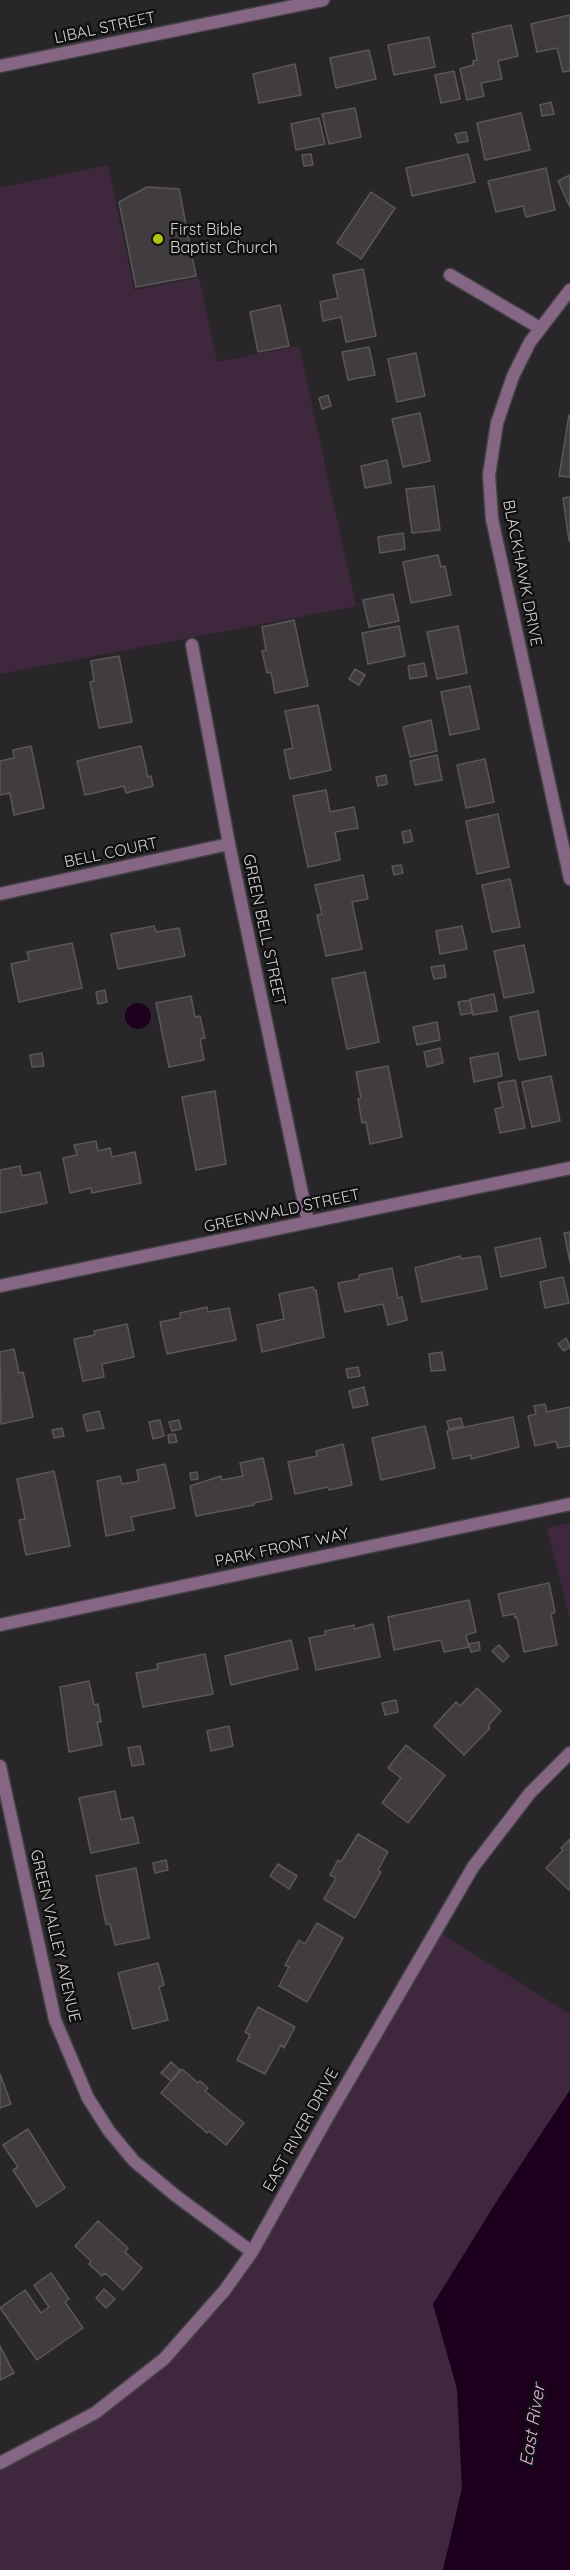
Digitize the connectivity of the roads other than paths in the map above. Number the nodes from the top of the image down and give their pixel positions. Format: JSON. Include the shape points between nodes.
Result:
{"nodes":[{"id":1,"x":323,"y":0,"type":"edge"},
{"id":2,"x":0,"y":66,"type":"edge"},
{"id":3,"x":450,"y":275,"type":"dead end"},
{"id":4,"x":570,"y":290,"type":"edge"},
{"id":5,"x":540,"y":328,"type":"junction"},
{"id":6,"x":192,"y":645,"type":"dead end"},
{"id":7,"x":229,"y":844,"type":"junction"},
{"id":8,"x":570,"y":879,"type":"edge"},
{"id":9,"x":0,"y":894,"type":"edge"},
{"id":10,"x":570,"y":1168,"type":"edge"},
{"id":11,"x":308,"y":1222,"type":"junction"},
{"id":12,"x":0,"y":1286,"type":"edge"},
{"id":13,"x":570,"y":1504,"type":"edge"},
{"id":14,"x":0,"y":1625,"type":"edge"},
{"id":15,"x":570,"y":1753,"type":"edge"},
{"id":16,"x":0,"y":1766,"type":"edge"},
{"id":17,"x":252,"y":2252,"type":"junction"},
{"id":18,"x":0,"y":2463,"type":"edge"}],
"edges":[{"from":1,"to":2,"type":"street","name":"LIBAL STREET"},
{"from":3,"to":5,"type":"street"},
{"from":4,"to":5,"type":"street","name":"BLACKHAWK DRIVE"},
{"from":5,"to":8,"type":"street","name":"BLACKHAWK DRIVE","via":[[513,376],[500,413],[489,475],[492,519]]},
{"from":6,"to":7,"type":"street","name":"GREEN BELL STREET"},
{"from":7,"to":9,"type":"street","name":"BELL COURT"},
{"from":7,"to":11,"type":"street","name":"GREEN BELL STREET"},
{"from":10,"to":11,"type":"street","name":"GREENWALD STREET"},
{"from":11,"to":12,"type":"street","name":"GREENWALD STREET"},
{"from":13,"to":14,"type":"street","name":"PARK FRONT WAY"},
{"from":15,"to":17,"type":"street","name":"EAST RIVER DRIVE","via":[[530,1793],[473,1867]]},
{"from":16,"to":17,"type":"street","name":"GREEN VALLEY AVENUE","via":[[55,2020],[88,2098],[135,2162]]},
{"from":17,"to":18,"type":"street","name":"EAST RIVER DRIVE","via":[[164,2359],[95,2413]]}]}
